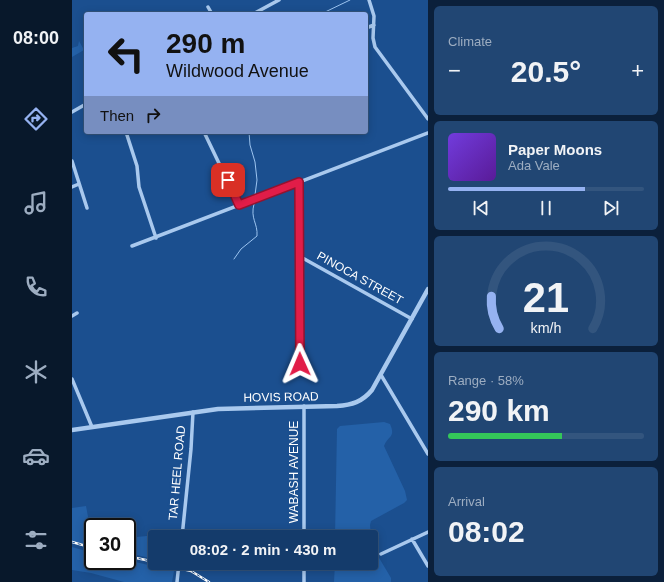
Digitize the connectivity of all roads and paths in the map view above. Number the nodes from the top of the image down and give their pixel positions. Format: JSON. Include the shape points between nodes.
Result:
{"nodes":[{"id":1,"x":279,"y":0,"type":"edge"},
{"id":2,"x":369,"y":0,"type":"edge"},
{"id":3,"x":208,"y":7,"type":"dead end"},
{"id":4,"x":211,"y":12,"type":"edge"},
{"id":5,"x":257,"y":12,"type":"edge"},
{"id":6,"x":374,"y":25,"type":"junction"},
{"id":7,"x":368,"y":27,"type":"edge"},
{"id":8,"x":84,"y":105,"type":"edge"},
{"id":9,"x":72,"y":112,"type":"edge"},
{"id":10,"x":428,"y":119,"type":"edge"},
{"id":11,"x":428,"y":133,"type":"edge"},
{"id":12,"x":127,"y":134,"type":"edge"},
{"id":13,"x":205,"y":134,"type":"edge"},
{"id":14,"x":72,"y":161,"type":"edge"},
{"id":15,"x":299,"y":182,"type":"junction"},
{"id":16,"x":79,"y":184,"type":"junction"},
{"id":17,"x":72,"y":187,"type":"edge"},
{"id":18,"x":239,"y":205,"type":"junction"},
{"id":19,"x":87,"y":208,"type":"dead end"},
{"id":20,"x":156,"y":238,"type":"junction"},
{"id":21,"x":132,"y":246,"type":"dead end"},
{"id":22,"x":299,"y":256,"type":"junction"},
{"id":23,"x":428,"y":289,"type":"edge"},
{"id":24,"x":426,"y":297,"type":"edge"},
{"id":25,"x":77,"y":313,"type":"dead end"},
{"id":26,"x":72,"y":316,"type":"edge"},
{"id":27,"x":412,"y":319,"type":"junction"},
{"id":28,"x":300,"y":364,"type":"dead end"},
{"id":29,"x":381,"y":375,"type":"junction"},
{"id":30,"x":72,"y":379,"type":"edge"},
{"id":31,"x":304,"y":406,"type":"junction"},
{"id":32,"x":193,"y":412,"type":"junction"},
{"id":33,"x":92,"y":427,"type":"junction"},
{"id":34,"x":72,"y":430,"type":"edge"},
{"id":35,"x":428,"y":454,"type":"edge"},
{"id":36,"x":183,"y":530,"type":"edge"},
{"id":37,"x":304,"y":530,"type":"edge"},
{"id":38,"x":428,"y":532,"type":"edge"},
{"id":39,"x":412,"y":540,"type":"junction"},
{"id":40,"x":381,"y":554,"type":"dead end"},
{"id":41,"x":428,"y":566,"type":"edge"},
{"id":42,"x":178,"y":570,"type":"edge"},
{"id":43,"x":304,"y":570,"type":"edge"},
{"id":44,"x":177,"y":582,"type":"edge"},
{"id":45,"x":304,"y":582,"type":"edge"}],
"edges":[{"from":1,"to":5,"type":"street"},
{"from":2,"to":6,"type":"street","via":[[374,13]]},
{"from":3,"to":4,"type":"street"},
{"from":6,"to":7,"type":"street"},
{"from":6,"to":10,"type":"street","via":[[376,49]]},
{"from":8,"to":9,"type":"street"},
{"from":11,"to":15,"type":"street"},
{"from":12,"to":20,"type":"street","via":[[137,166],[139,187]]},
{"from":13,"to":18,"type":"street"},
{"from":14,"to":16,"type":"street"},
{"from":15,"to":18,"type":"street"},
{"from":15,"to":22,"type":"street"},
{"from":16,"to":17,"type":"street"},
{"from":16,"to":19,"type":"street"},
{"from":18,"to":20,"type":"street"},
{"from":20,"to":21,"type":"street"},
{"from":22,"to":27,"type":"street","name":"PINOCA STREET"},
{"from":22,"to":28,"type":"street"},
{"from":23,"to":24,"type":"street","name":"HOVIS ROAD"},
{"from":24,"to":27,"type":"street","name":"HOVIS ROAD"},
{"from":25,"to":26,"type":"street"},
{"from":27,"to":29,"type":"street","name":"HOVIS ROAD"},
{"from":29,"to":31,"type":"street","name":"HOVIS ROAD","via":[[368,395],[358,402],[348,405]]},
{"from":29,"to":35,"type":"street"},
{"from":30,"to":33,"type":"street"},
{"from":31,"to":32,"type":"street","name":"HOVIS ROAD"},
{"from":31,"to":37,"type":"street","name":"WABASH AVENUE"},
{"from":32,"to":33,"type":"street","name":"HOVIS ROAD"},
{"from":32,"to":36,"type":"street","name":"TAR HEEL ROAD"},
{"from":33,"to":34,"type":"street","name":"HOVIS ROAD"},
{"from":38,"to":39,"type":"street"},
{"from":39,"to":40,"type":"street"},
{"from":39,"to":41,"type":"street"},
{"from":42,"to":44,"type":"street"},
{"from":43,"to":45,"type":"street"}]}
